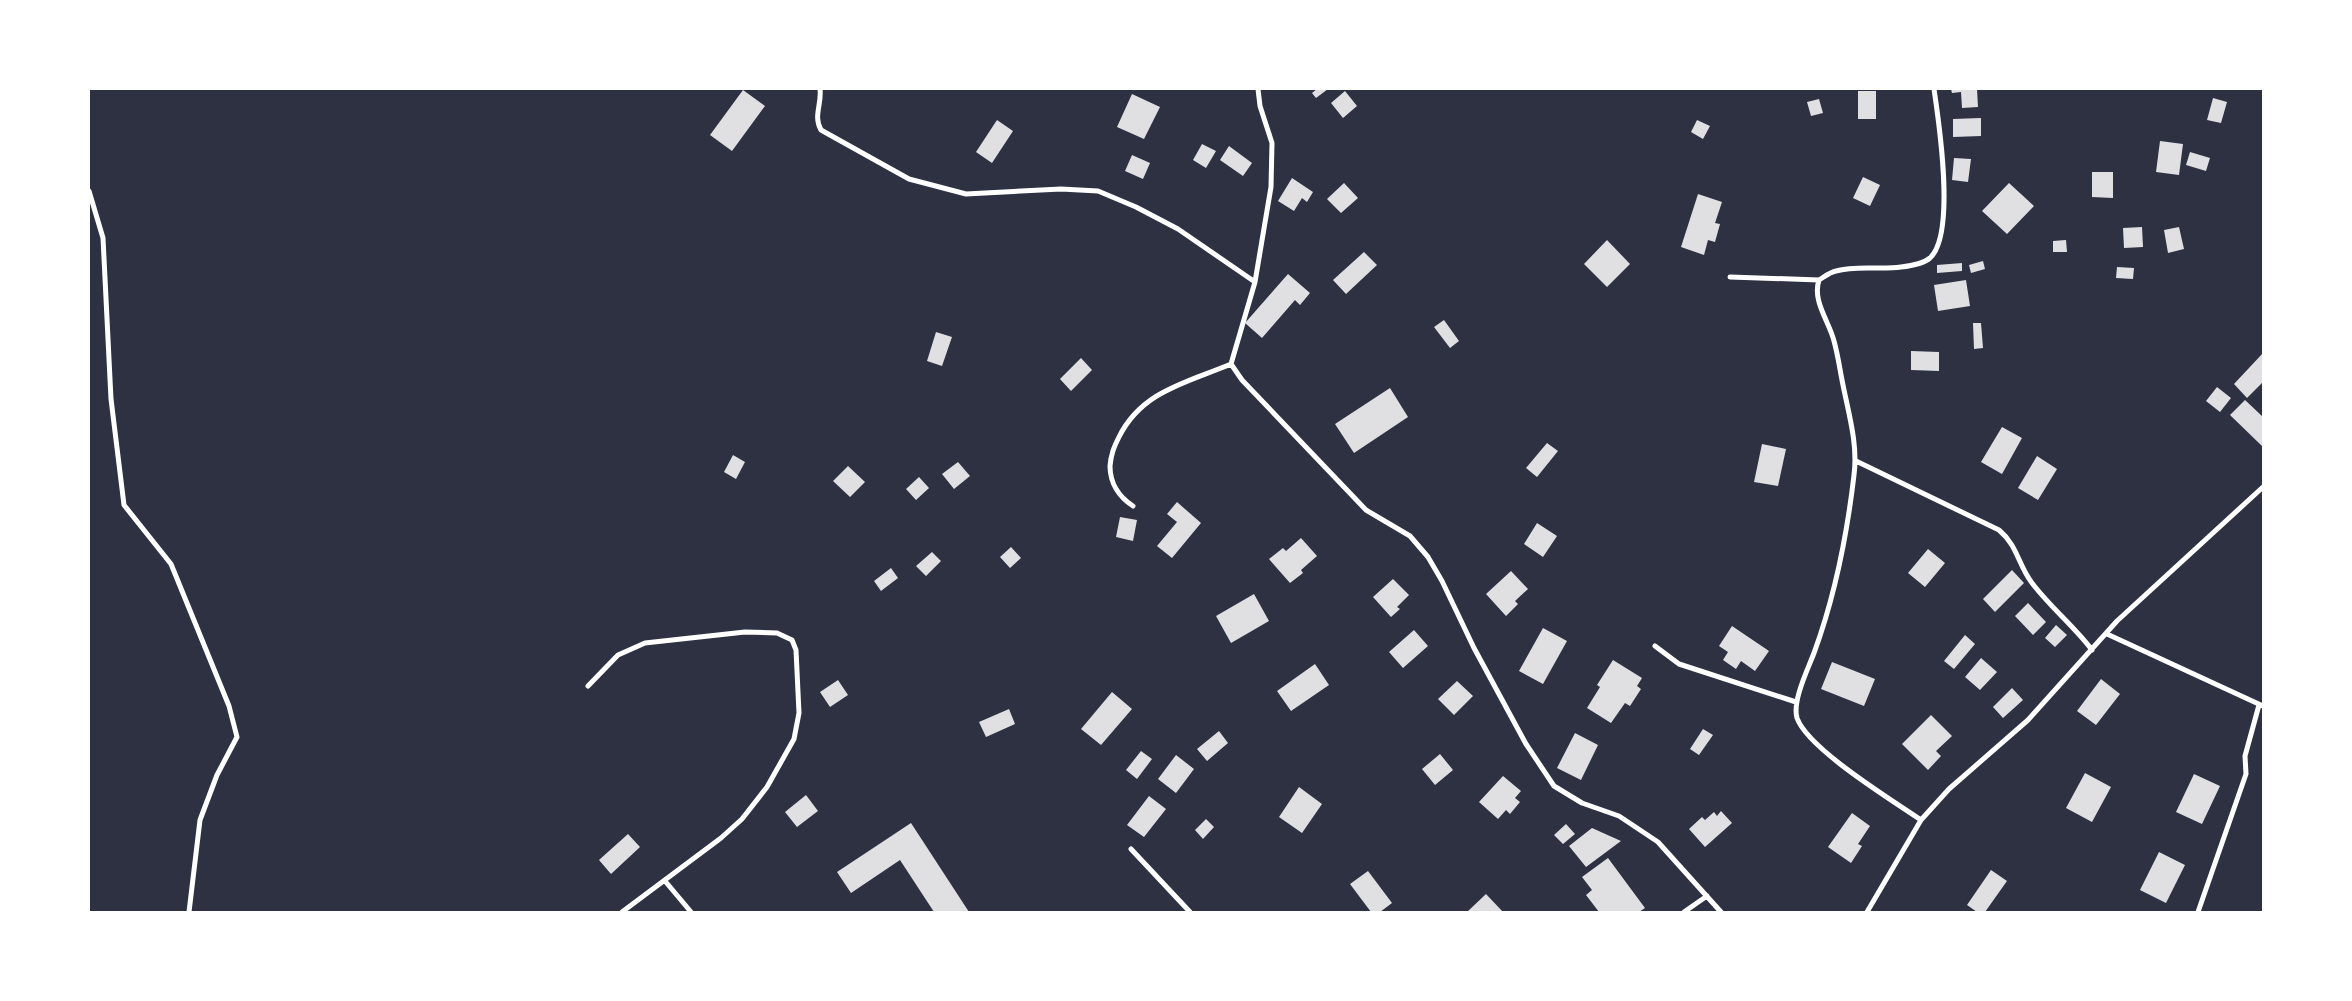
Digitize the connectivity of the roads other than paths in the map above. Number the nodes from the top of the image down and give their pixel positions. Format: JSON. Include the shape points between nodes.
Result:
{"nodes":[{"id":1,"x":820,"y":89,"type":"edge"},
{"id":2,"x":1258,"y":89,"type":"edge"},
{"id":3,"x":1934,"y":89,"type":"edge"},
{"id":4,"x":89,"y":191,"type":"edge"},
{"id":5,"x":1730,"y":277,"type":"dead end"},
{"id":6,"x":1819,"y":280,"type":"junction"},
{"id":7,"x":1255,"y":282,"type":"junction"},
{"id":8,"x":1231,"y":364,"type":"junction"},
{"id":9,"x":1856,"y":461,"type":"junction"},
{"id":10,"x":2263,"y":487,"type":"edge"},
{"id":11,"x":1133,"y":506,"type":"dead end"},
{"id":12,"x":2107,"y":634,"type":"junction"},
{"id":13,"x":1655,"y":646,"type":"dead end"},
{"id":14,"x":2092,"y":650,"type":"junction"},
{"id":15,"x":588,"y":686,"type":"dead end"},
{"id":16,"x":1796,"y":702,"type":"junction"},
{"id":17,"x":2261,"y":706,"type":"edge"},
{"id":18,"x":1921,"y":820,"type":"junction"},
{"id":19,"x":1131,"y":849,"type":"dead end"},
{"id":20,"x":664,"y":881,"type":"junction"},
{"id":21,"x":1707,"y":896,"type":"junction"},
{"id":22,"x":189,"y":912,"type":"edge"},
{"id":23,"x":622,"y":912,"type":"edge"},
{"id":24,"x":691,"y":912,"type":"edge"},
{"id":25,"x":1190,"y":912,"type":"edge"},
{"id":26,"x":1684,"y":912,"type":"edge"},
{"id":27,"x":1721,"y":912,"type":"edge"},
{"id":28,"x":1867,"y":912,"type":"edge"},
{"id":29,"x":2198,"y":912,"type":"edge"}],
"edges":[{"from":1,"to":7,"type":"street","via":[[816,122],[821,130],[909,179],[966,194],[1061,189],[1098,191],[1178,229]]},
{"from":2,"to":7,"type":"street","via":[[1272,143],[1271,187]]},
{"from":3,"to":6,"type":"street","via":[[1945,210],[1937,249],[1929,259],[1919,264],[1835,271]]},
{"from":4,"to":22,"type":"street","via":[[103,238],[111,399],[124,505],[171,564],[229,706],[237,737],[217,775],[200,820]]},
{"from":5,"to":6,"type":"street"},
{"from":6,"to":9,"type":"street","via":[[1816,288],[1834,340]]},
{"from":7,"to":8,"type":"street"},
{"from":8,"to":11,"type":"street","via":[[1158,394],[1142,404],[1127,420],[1111,454],[1110,477],[1122,500]]},
{"from":8,"to":21,"type":"street","via":[[1242,380],[1366,510],[1410,536],[1428,557],[1521,736],[1554,786],[1582,802],[1619,816],[1658,842]]},
{"from":9,"to":14,"type":"street","via":[[1999,530],[2010,540],[2031,582]]},
{"from":9,"to":16,"type":"street","via":[[1823,628]]},
{"from":10,"to":12,"type":"street","via":[[2117,621]]},
{"from":12,"to":14,"type":"street"},
{"from":12,"to":17,"type":"street"},
{"from":13,"to":16,"type":"street","via":[[1679,664]]},
{"from":14,"to":18,"type":"street","via":[[2028,720],[1949,789]]},
{"from":15,"to":20,"type":"street","via":[[618,655],[645,643],[746,632],[777,633],[792,640],[796,650],[799,713],[794,739],[787,753],[767,788],[742,819]]},
{"from":16,"to":18,"type":"street","via":[[1797,716],[1806,734],[1823,750]]},
{"from":17,"to":29,"type":"street","via":[[2245,756],[2246,774]]},
{"from":18,"to":28,"type":"street"},
{"from":19,"to":25,"type":"street"},
{"from":20,"to":23,"type":"street"},
{"from":20,"to":24,"type":"street"},
{"from":21,"to":26,"type":"street"},
{"from":21,"to":27,"type":"street"}]}
